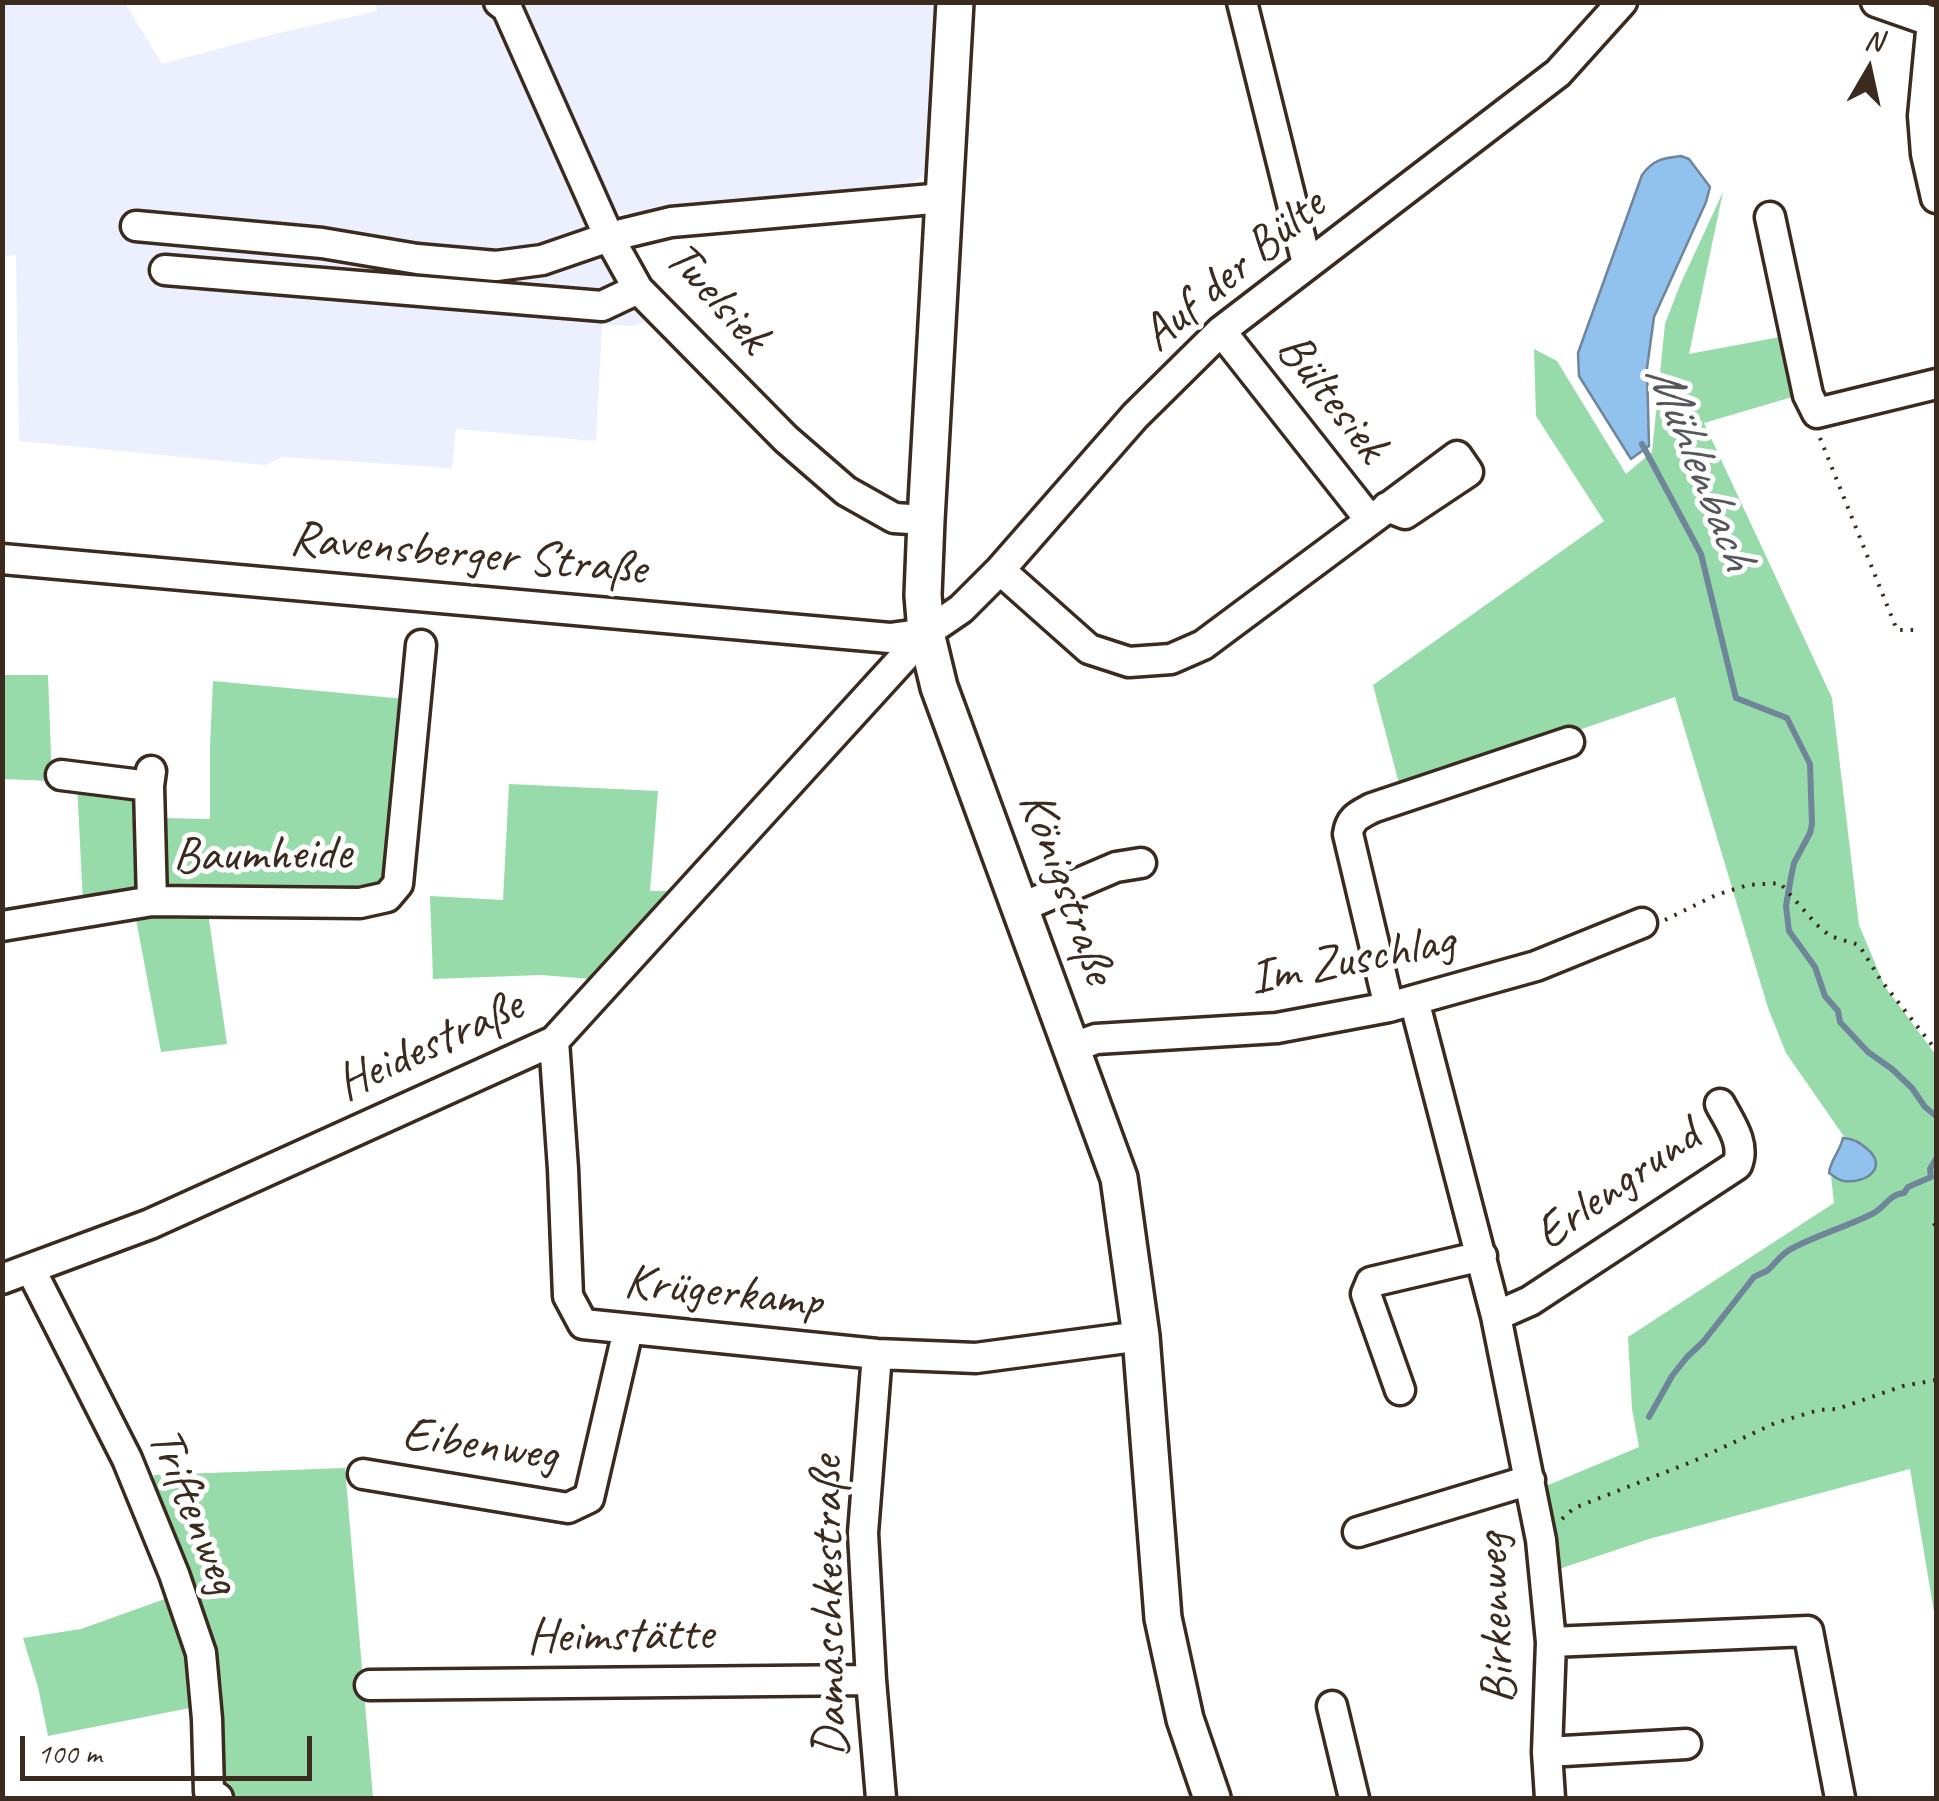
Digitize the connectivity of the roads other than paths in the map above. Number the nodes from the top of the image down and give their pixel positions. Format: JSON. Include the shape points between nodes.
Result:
{"nodes":[{"id":1,"x":500,"y":2,"type":"edge"},
{"id":2,"x":955,"y":2,"type":"edge"},
{"id":3,"x":1242,"y":2,"type":"edge"},
{"id":4,"x":1622,"y":2,"type":"edge"},
{"id":5,"x":1876,"y":2,"type":"edge"},
{"id":6,"x":1934,"y":22,"type":"edge"},
{"id":7,"x":944,"y":198,"type":"junction"},
{"id":8,"x":1936,"y":198,"type":"edge"},
{"id":9,"x":1770,"y":217,"type":"dead end"},
{"id":10,"x":136,"y":226,"type":"dead end"},
{"id":11,"x":609,"y":238,"type":"junction"},
{"id":12,"x":1307,"y":264,"type":"junction"},
{"id":13,"x":165,"y":270,"type":"dead end"},
{"id":14,"x":638,"y":290,"type":"junction"},
{"id":15,"x":1221,"y":331,"type":"junction"},
{"id":16,"x":1936,"y":384,"type":"edge"},
{"id":17,"x":926,"y":520,"type":"junction"},
{"id":18,"x":2,"y":559,"type":"edge"},
{"id":19,"x":1000,"y":570,"type":"junction"},
{"id":20,"x":926,"y":633,"type":"junction"},
{"id":21,"x":420,"y":645,"type":"dead end"},
{"id":22,"x":1569,"y":742,"type":"dead end"},
{"id":23,"x":61,"y":775,"type":"dead end"},
{"id":24,"x":1141,"y":863,"type":"dead end"},
{"id":25,"x":152,"y":902,"type":"junction"},
{"id":26,"x":1020,"y":908,"type":"junction"},
{"id":27,"x":1642,"y":922,"type":"road end"},
{"id":28,"x":2,"y":926,"type":"edge"},
{"id":29,"x":1402,"y":1004,"type":"junction"},
{"id":30,"x":554,"y":1042,"type":"junction"},
{"id":31,"x":1072,"y":1048,"type":"junction"},
{"id":32,"x":1720,"y":1104,"type":"dead end"},
{"id":33,"x":1482,"y":1256,"type":"junction"},
{"id":34,"x":31,"y":1270,"type":"junction"},
{"id":35,"x":2,"y":1279,"type":"edge"},
{"id":36,"x":1496,"y":1316,"type":"junction"},
{"id":37,"x":628,"y":1330,"type":"junction"},
{"id":38,"x":1140,"y":1336,"type":"junction"},
{"id":39,"x":877,"y":1354,"type":"junction"},
{"id":40,"x":1400,"y":1390,"type":"dead end"},
{"id":41,"x":363,"y":1474,"type":"dead end"},
{"id":42,"x":1530,"y":1480,"type":"junction"},
{"id":43,"x":1358,"y":1532,"type":"dead end"},
{"id":44,"x":1551,"y":1642,"type":"junction"},
{"id":45,"x":871,"y":1680,"type":"junction"},
{"id":46,"x":370,"y":1685,"type":"dead end"},
{"id":47,"x":1332,"y":1706,"type":"dead end"},
{"id":48,"x":1686,"y":1744,"type":"dead end"},
{"id":49,"x":1547,"y":1752,"type":"junction"},
{"id":50,"x":218,"y":1798,"type":"edge"},
{"id":51,"x":881,"y":1798,"type":"edge"},
{"id":52,"x":1212,"y":1798,"type":"edge"},
{"id":53,"x":1354,"y":1798,"type":"edge"},
{"id":54,"x":1550,"y":1798,"type":"edge"},
{"id":55,"x":1840,"y":1798,"type":"edge"}],
"edges":[{"from":1,"to":11,"type":"street","name":"Twelsiek"},
{"from":2,"to":7,"type":"main road","name":"Königstraße"},
{"from":3,"to":12,"type":"street"},
{"from":4,"to":12,"type":"street","name":"Auf der Bülte","via":[[1558,74]]},
{"from":5,"to":6,"type":"street"},
{"from":6,"to":8,"type":"street","via":[[1923,116]]},
{"from":7,"to":11,"type":"street","via":[[671,222]]},
{"from":7,"to":17,"type":"main road","name":"Königstraße"},
{"from":9,"to":16,"type":"street","via":[[1817,413]]},
{"from":10,"to":11,"type":"street","via":[[496,266],[542,260]]},
{"from":11,"to":14,"type":"street","name":"Twelsiek"},
{"from":12,"to":15,"type":"street","name":"Auf der Bülte"},
{"from":13,"to":14,"type":"street","via":[[602,306]]},
{"from":14,"to":17,"type":"street","name":"Twelsiek","via":[[846,491],[894,518]]},
{"from":15,"to":19,"type":"street","name":"Auf der Bülte","via":[[1135,416]]},
{"from":15,"to":19,"type":"street","name":"Bültesiek","via":[[1378,514],[1202,645],[1171,659],[1129,662],[1089,649]]},
{"from":17,"to":20,"type":"main road","name":"Königstraße"},
{"from":18,"to":20,"type":"street","name":"Ravensberger Straße","via":[[890,638]]},
{"from":19,"to":20,"type":"street","name":"Auf der Bülte"},
{"from":20,"to":26,"type":"main road","name":"Königstraße","via":[[939,687]]},
{"from":20,"to":30,"type":"street","name":"Heidestraße"},
{"from":21,"to":25,"type":"street","name":"Baumheide","via":[[398,884],[387,897],[360,904]]},
{"from":22,"to":29,"type":"street","name":"Birkenweg","via":[[1372,808],[1349,824]]},
{"from":23,"to":25,"type":"street","via":[[150,779]]},
{"from":24,"to":26,"type":"street"},
{"from":25,"to":28,"type":"street","name":"Baumheide"},
{"from":26,"to":31,"type":"main road","name":"Königstraße"},
{"from":27,"to":29,"type":"street","name":"Im Zuschlag","via":[[1536,966]]},
{"from":29,"to":31,"type":"street","name":"Im Zuschlag","via":[[1277,1028],[1096,1040]]},
{"from":29,"to":33,"type":"street","name":"Birkenweg"},
{"from":30,"to":34,"type":"street","name":"Heidestraße","via":[[150,1224]]},
{"from":30,"to":37,"type":"street","name":"Krügerkamp","via":[[568,1296],[583,1324]]},
{"from":31,"to":38,"type":"main road","name":"Königstraße","via":[[1119,1178]]},
{"from":32,"to":36,"type":"street","name":"Erlengrund","via":[[1740,1145],[1736,1164],[1530,1301]]},
{"from":33,"to":36,"type":"street","name":"Birkenweg"},
{"from":33,"to":40,"type":"street","via":[[1372,1282],[1366,1294]]},
{"from":34,"to":35,"type":"street","name":"Heidestraße"},
{"from":34,"to":50,"type":"street","name":"Triftenweg","via":[[127,1459],[174,1574],[201,1652],[209,1792]]},
{"from":36,"to":42,"type":"street","name":"Birkenweg"},
{"from":37,"to":39,"type":"street","name":"Krügerkamp"},
{"from":37,"to":41,"type":"street","name":"Eibenweg","via":[[589,1498],[568,1508]]},
{"from":38,"to":39,"type":"street","name":"Krügerkamp","via":[[976,1358]]},
{"from":38,"to":52,"type":"main road","name":"Königstraße","via":[[1164,1618],[1184,1719]]},
{"from":39,"to":45,"type":"street","name":"Damaschkestraße","via":[[863,1533]]},
{"from":42,"to":43,"type":"street","name":"Birkenweg"},
{"from":42,"to":44,"type":"street","name":"Birkenweg"},
{"from":44,"to":49,"type":"street","name":"Birkenweg"},
{"from":44,"to":55,"type":"street","via":[[1808,1631]]},
{"from":45,"to":46,"type":"street","name":"Heimstätte"},
{"from":45,"to":51,"type":"street","name":"Damaschkestraße"},
{"from":47,"to":53,"type":"street"},
{"from":48,"to":49,"type":"street","name":"Birkenweg"},
{"from":49,"to":54,"type":"street","name":"Birkenweg"}]}
